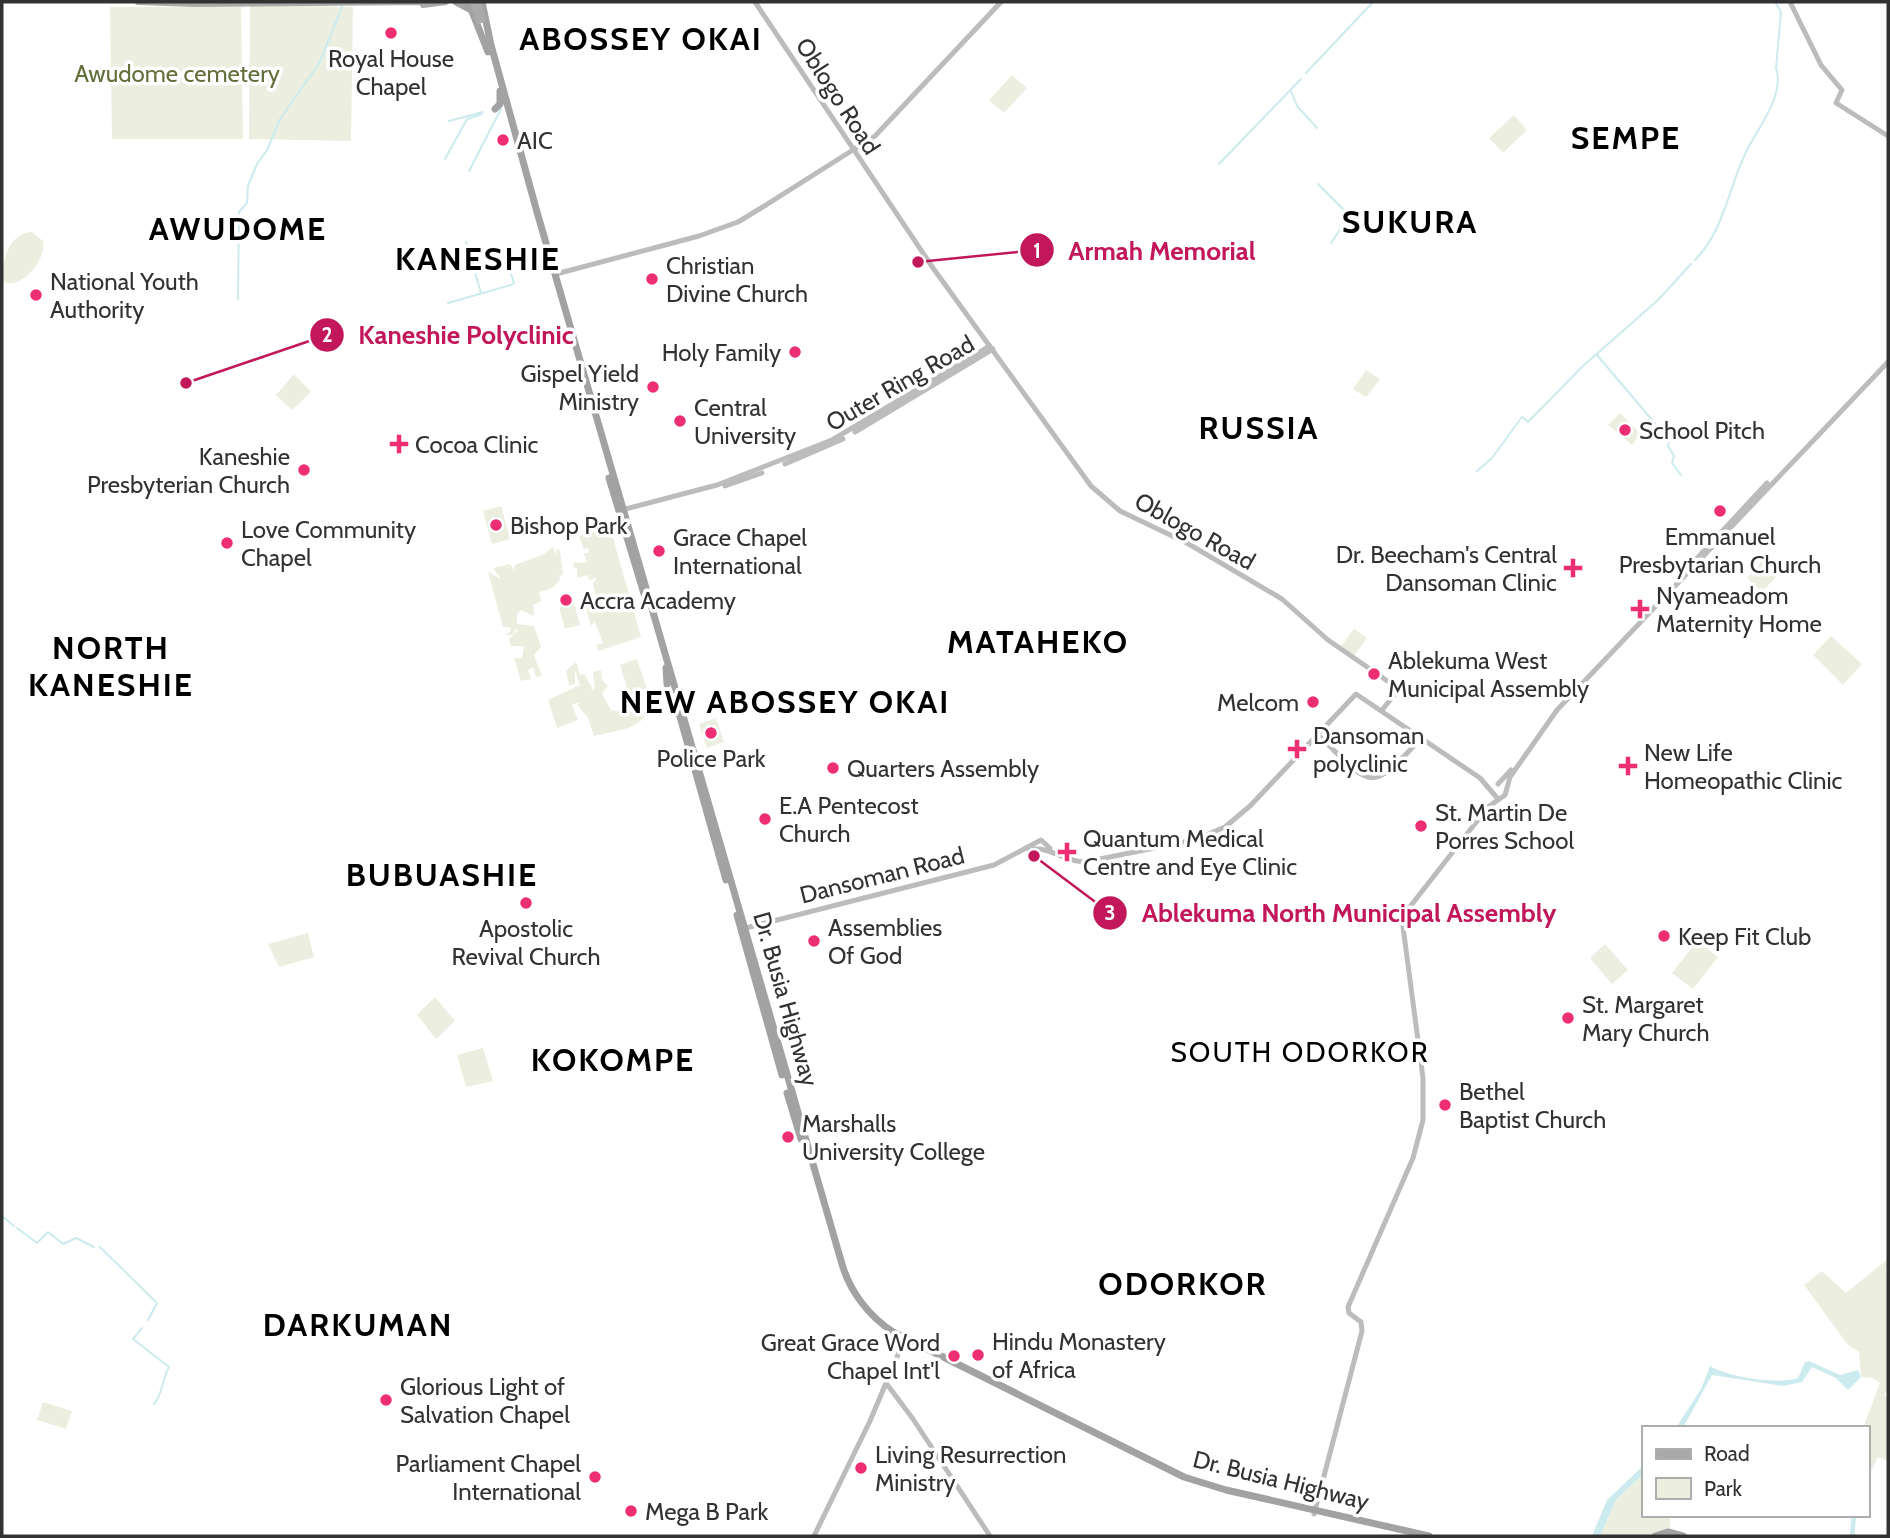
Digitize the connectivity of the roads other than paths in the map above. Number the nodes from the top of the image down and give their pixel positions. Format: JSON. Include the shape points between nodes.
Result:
{"nodes":[{"id":1,"x":138,"y":2,"type":"edge"},
{"id":2,"x":198,"y":2,"type":"edge"},
{"id":3,"x":426,"y":2,"type":"edge"},
{"id":4,"x":446,"y":2,"type":"edge"},
{"id":5,"x":456,"y":2,"type":"edge"},
{"id":6,"x":755,"y":2,"type":"edge"},
{"id":7,"x":1001,"y":2,"type":"edge"},
{"id":8,"x":1790,"y":2,"type":"edge"},
{"id":9,"x":214,"y":3,"type":"edge"},
{"id":10,"x":370,"y":3,"type":"edge"},
{"id":11,"x":477,"y":3,"type":"edge"},
{"id":12,"x":474,"y":13,"type":"junction"},
{"id":13,"x":488,"y":42,"type":"junction"},
{"id":14,"x":500,"y":91,"type":"junction"},
{"id":15,"x":495,"y":109,"type":"dead end"},
{"id":16,"x":1888,"y":136,"type":"edge"},
{"id":17,"x":854,"y":151,"type":"junction"},
{"id":18,"x":556,"y":274,"type":"junction"},
{"id":19,"x":990,"y":348,"type":"junction"},
{"id":20,"x":1888,"y":360,"type":"edge"},
{"id":21,"x":623,"y":511,"type":"junction"},
{"id":22,"x":633,"y":540,"type":"junction"},
{"id":23,"x":647,"y":596,"type":"junction"},
{"id":24,"x":652,"y":613,"type":"junction"},
{"id":25,"x":666,"y":668,"type":"junction"},
{"id":26,"x":667,"y":684,"type":"dead end"},
{"id":27,"x":1381,"y":710,"type":"junction"},
{"id":28,"x":1318,"y":735,"type":"junction"},
{"id":29,"x":1422,"y":738,"type":"junction"},
{"id":30,"x":1480,"y":778,"type":"junction"},
{"id":31,"x":1497,"y":784,"type":"junction"},
{"id":32,"x":1506,"y":788,"type":"junction"},
{"id":33,"x":1491,"y":793,"type":"junction"},
{"id":34,"x":1498,"y":799,"type":"junction"},
{"id":35,"x":1488,"y":807,"type":"junction"},
{"id":36,"x":743,"y":928,"type":"junction"},
{"id":37,"x":770,"y":1000,"type":"dead end"},
{"id":38,"x":774,"y":1027,"type":"junction"},
{"id":39,"x":771,"y":1036,"type":"junction"},
{"id":40,"x":786,"y":1072,"type":"junction"},
{"id":41,"x":796,"y":1115,"type":"junction"},
{"id":42,"x":810,"y":1164,"type":"junction"},
{"id":43,"x":902,"y":1341,"type":"junction"},
{"id":44,"x":886,"y":1383,"type":"junction"},
{"id":45,"x":1052,"y":1401,"type":"dead end"},
{"id":46,"x":1059,"y":1416,"type":"junction"},
{"id":47,"x":1315,"y":1513,"type":"junction"},
{"id":48,"x":814,"y":1536,"type":"edge"},
{"id":49,"x":990,"y":1536,"type":"edge"},
{"id":50,"x":1408,"y":1536,"type":"edge"},
{"id":51,"x":1429,"y":1536,"type":"edge"},
{"id":52,"x":1655,"y":1536,"type":"edge"},
{"id":53,"x":1662,"y":1536,"type":"edge"},
{"id":54,"x":1676,"y":1536,"type":"edge"},
{"id":55,"x":1683,"y":1536,"type":"edge"}],
"edges":[{"from":1,"to":9,"type":"main road"},
{"from":2,"to":9,"type":"main road"},
{"from":3,"to":10,"type":"main road"},
{"from":4,"to":10,"type":"main road"},
{"from":5,"to":12,"type":"highway"},
{"from":6,"to":17,"type":"main road","name":"Oblogo Road"},
{"from":7,"to":17,"type":"main road","via":[[884,128]]},
{"from":8,"to":16,"type":"main road","via":[[1821,65],[1842,91],[1836,103]]},
{"from":9,"to":10,"type":"main road"},
{"from":11,"to":12,"type":"highway"},
{"from":11,"to":13,"type":"highway"},
{"from":11,"to":13,"type":"main road","bridge":true},
{"from":12,"to":13,"type":"highway"},
{"from":13,"to":14,"type":"highway"},
{"from":13,"to":18,"type":"highway","name":"Dr. Busia Highway"},
{"from":14,"to":15,"type":"highway"},
{"from":14,"to":21,"type":"highway","via":[[610,482]]},
{"from":17,"to":18,"type":"main road","via":[[729,226]]},
{"from":17,"to":19,"type":"main road","name":"Oblogo Road"},
{"from":18,"to":21,"type":"highway","name":"Dr. Busia Highway"},
{"from":19,"to":21,"type":"main road","name":"Outer Ring Road","via":[[832,440],[717,485]]},
{"from":19,"to":27,"type":"main road","name":"Oblogo Road","via":[[1091,486],[1109,503],[1282,599],[1328,640],[1399,689]]},
{"from":20,"to":31,"type":"main road","via":[[1569,693]]},
{"from":20,"to":32,"type":"main road","via":[[1558,710]]},
{"from":21,"to":22,"type":"highway","name":"Dr. Busia Highway"},
{"from":21,"to":22,"type":"highway"},
{"from":21,"to":23,"type":"highway","name":"Dr. Busia Highway"},
{"from":22,"to":23,"type":"highway","name":"Dr. Busia Highway"},
{"from":23,"to":24,"type":"highway","name":"Dr. Busia Highway"},
{"from":24,"to":25,"type":"highway","name":"Dr. Busia Highway"},
{"from":24,"to":36,"type":"highway","name":"Dr. Busia Highway","via":[[723,842]]},
{"from":25,"to":26,"type":"highway"},
{"from":25,"to":36,"type":"highway","name":"Dr. Busia Highway"},
{"from":27,"to":28,"type":"main road","name":"Dansoman Road","via":[[1356,694]]},
{"from":27,"to":29,"type":"main road"},
{"from":28,"to":29,"type":"main road","via":[[1359,774],[1371,779],[1387,775]]},
{"from":28,"to":36,"type":"main road","name":"Dansoman Road","via":[[1240,816],[1213,834],[1085,862],[1042,845],[989,866]]},
{"from":29,"to":30,"type":"main road"},
{"from":30,"to":31,"type":"main road"},
{"from":30,"to":33,"type":"main road"},
{"from":31,"to":32,"type":"main road"},
{"from":31,"to":33,"type":"main road"},
{"from":32,"to":34,"type":"main road"},
{"from":33,"to":34,"type":"main road"},
{"from":33,"to":35,"type":"main road"},
{"from":34,"to":35,"type":"main road"},
{"from":35,"to":47,"type":"main road","via":[[1403,918],[1423,1078],[1423,1120],[1413,1158],[1348,1307],[1361,1322],[1362,1331]]},
{"from":36,"to":38,"type":"highway","name":"Dr. Busia Highway"},
{"from":36,"to":39,"type":"highway","name":"Dr. Busia Highway","via":[[753,983]]},
{"from":37,"to":38,"type":"highway"},
{"from":38,"to":40,"type":"highway","name":"Dr. Busia Highway"},
{"from":39,"to":40,"type":"highway"},
{"from":39,"to":41,"type":"highway","name":"Dr. Busia Highway"},
{"from":40,"to":41,"type":"highway","name":"Dr. Busia Highway"},
{"from":41,"to":42,"type":"highway","name":"Dr. Busia Highway"},
{"from":42,"to":43,"type":"highway","name":"Dr. Busia Highway","via":[[844,1272],[860,1301]]},
{"from":42,"to":43,"type":"highway","name":"Dr. Busia Highway","via":[[845,1287],[883,1330]]},
{"from":43,"to":44,"type":"main road"},
{"from":43,"to":46,"type":"highway","name":"Dr. Busia Highway","via":[[978,1373]]},
{"from":43,"to":47,"type":"highway","name":"Dr. Busia Highway","via":[[1180,1479]]},
{"from":44,"to":48,"type":"main road"},
{"from":44,"to":49,"type":"main road"},
{"from":45,"to":46,"type":"highway"},
{"from":46,"to":47,"type":"highway","name":"Dr. Busia Highway","via":[[1184,1477]]},
{"from":47,"to":50,"type":"highway","name":"Dr. Busia Highway"},
{"from":47,"to":51,"type":"highway","name":"Dr. Busia Highway"},
{"from":52,"to":55,"type":"highway","via":[[1668,1532]]},
{"from":53,"to":54,"type":"highway"}]}
